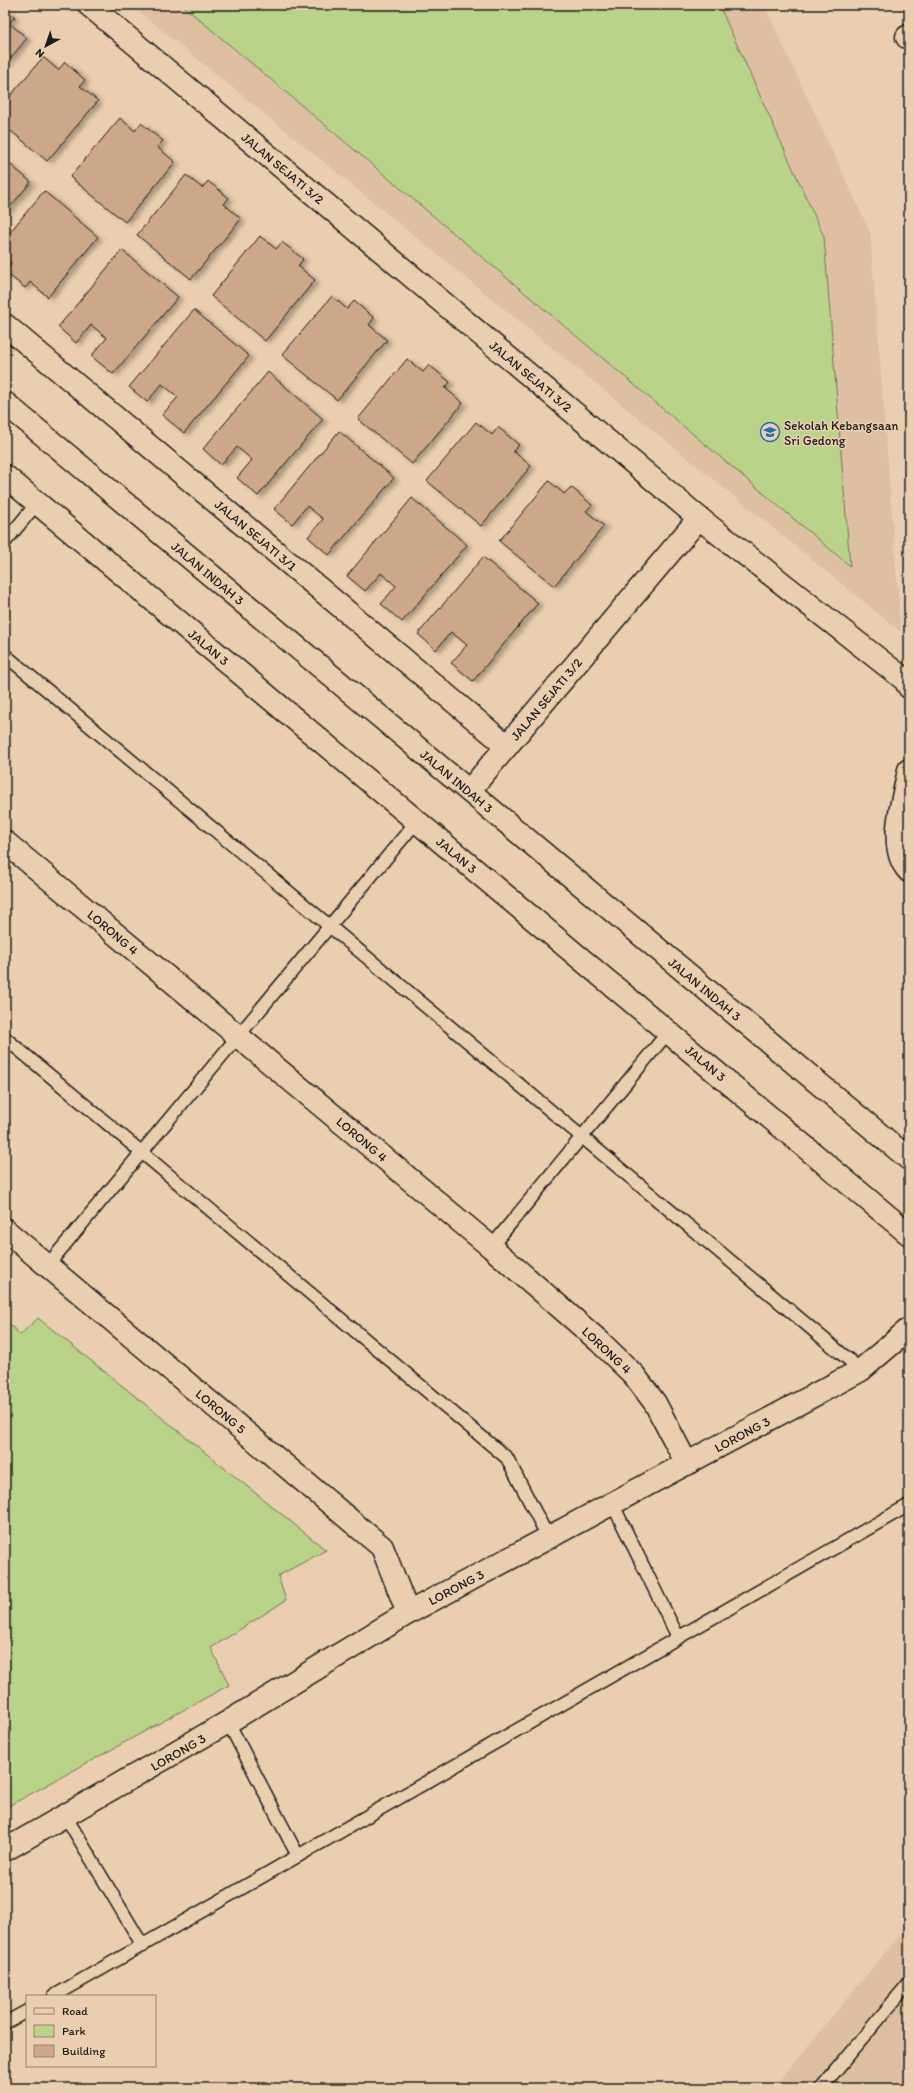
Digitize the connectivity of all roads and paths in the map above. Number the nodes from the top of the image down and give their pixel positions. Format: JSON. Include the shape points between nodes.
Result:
{"nodes":[{"id":1,"x":89,"y":5,"type":"edge"},
{"id":2,"x":5,"y":325,"type":"edge"},
{"id":3,"x":5,"y":403,"type":"edge"},
{"id":4,"x":5,"y":476,"type":"edge"},
{"id":5,"x":38,"y":503,"type":"junction"},
{"id":6,"x":699,"y":518,"type":"junction"},
{"id":7,"x":5,"y":542,"type":"edge"},
{"id":8,"x":5,"y":654,"type":"edge"},
{"id":9,"x":909,"y":687,"type":"edge"},
{"id":10,"x":507,"y":746,"type":"junction"},
{"id":11,"x":909,"y":770,"type":"edge"},
{"id":12,"x":469,"y":791,"type":"junction"},
{"id":13,"x":417,"y":821,"type":"junction"},
{"id":14,"x":5,"y":842,"type":"edge"},
{"id":15,"x":909,"y":871,"type":"edge"},
{"id":16,"x":330,"y":926,"type":"junction"},
{"id":17,"x":668,"y":1031,"type":"junction"},
{"id":18,"x":238,"y":1036,"type":"junction"},
{"id":19,"x":5,"y":1038,"type":"edge"},
{"id":20,"x":582,"y":1138,"type":"junction"},
{"id":21,"x":142,"y":1152,"type":"junction"},
{"id":22,"x":909,"y":1159,"type":"edge"},
{"id":23,"x":5,"y":1230,"type":"edge"},
{"id":24,"x":909,"y":1234,"type":"edge"},
{"id":25,"x":491,"y":1246,"type":"junction"},
{"id":26,"x":48,"y":1266,"type":"junction"},
{"id":27,"x":909,"y":1329,"type":"edge"},
{"id":28,"x":861,"y":1370,"type":"junction"},
{"id":29,"x":687,"y":1464,"type":"junction"},
{"id":30,"x":612,"y":1503,"type":"junction"},
{"id":31,"x":909,"y":1505,"type":"edge"},
{"id":32,"x":548,"y":1537,"type":"junction"},
{"id":33,"x":408,"y":1613,"type":"junction"},
{"id":34,"x":678,"y":1637,"type":"junction"},
{"id":35,"x":228,"y":1722,"type":"junction"},
{"id":36,"x":66,"y":1817,"type":"junction"},
{"id":37,"x":5,"y":1850,"type":"edge"},
{"id":38,"x":298,"y":1856,"type":"junction"},
{"id":39,"x":143,"y":1946,"type":"junction"},
{"id":40,"x":909,"y":1983,"type":"edge"},
{"id":41,"x":56,"y":1995,"type":"edge"},
{"id":42,"x":26,"y":2012,"type":"edge"},
{"id":43,"x":5,"y":2023,"type":"edge"},
{"id":44,"x":821,"y":2088,"type":"edge"}],
"edges":[{"from":1,"to":6,"type":"street","name":"JALAN SEJATI 3/2"},
{"from":2,"to":10,"type":"street","name":"JALAN SEJATI 3/1"},
{"from":3,"to":12,"type":"street","name":"JALAN INDAH 3"},
{"from":4,"to":5,"type":"street","name":"JALAN 3"},
{"from":5,"to":7,"type":"lane"},
{"from":5,"to":13,"type":"street","name":"JALAN 3"},
{"from":6,"to":9,"type":"street","via":[[905,680]]},
{"from":6,"to":10,"type":"street","name":"JALAN SEJATI 3/2"},
{"from":8,"to":16,"type":"lane"},
{"from":10,"to":12,"type":"street","name":"JALAN SEJATI 3/2"},
{"from":11,"to":15,"type":"street","via":[[897,832],[898,851]]},
{"from":12,"to":22,"type":"street","name":"JALAN INDAH 3"},
{"from":13,"to":16,"type":"lane"},
{"from":13,"to":17,"type":"street","name":"JALAN 3"},
{"from":14,"to":18,"type":"street","name":"LORONG 4"},
{"from":16,"to":18,"type":"lane"},
{"from":16,"to":20,"type":"lane"},
{"from":17,"to":20,"type":"lane"},
{"from":17,"to":24,"type":"street","name":"JALAN 3"},
{"from":18,"to":21,"type":"lane"},
{"from":18,"to":25,"type":"street","name":"LORONG 4"},
{"from":19,"to":21,"type":"lane"},
{"from":20,"to":25,"type":"lane"},
{"from":20,"to":28,"type":"lane"},
{"from":21,"to":26,"type":"lane"},
{"from":21,"to":32,"type":"lane","via":[[507,1458]]},
{"from":23,"to":26,"type":"street","name":"LORONG 5"},
{"from":25,"to":29,"type":"street","name":"LORONG 4","via":[[634,1375],[655,1403]]},
{"from":26,"to":33,"type":"street","name":"LORONG 5","via":[[382,1547]]},
{"from":27,"to":28,"type":"street","name":"LORONG 3"},
{"from":28,"to":29,"type":"street","name":"LORONG 3"},
{"from":29,"to":30,"type":"street","name":"LORONG 3"},
{"from":30,"to":32,"type":"street","name":"LORONG 3"},
{"from":30,"to":34,"type":"lane"},
{"from":31,"to":34,"type":"lane"},
{"from":32,"to":33,"type":"street","name":"LORONG 3"},
{"from":33,"to":35,"type":"street","name":"LORONG 3"},
{"from":34,"to":38,"type":"lane"},
{"from":35,"to":36,"type":"street","name":"LORONG 3"},
{"from":35,"to":38,"type":"lane"},
{"from":36,"to":37,"type":"street","name":"LORONG 3"},
{"from":36,"to":39,"type":"lane"},
{"from":38,"to":39,"type":"lane"},
{"from":39,"to":41,"type":"lane"},
{"from":40,"to":44,"type":"lane"},
{"from":42,"to":43,"type":"lane"}]}
